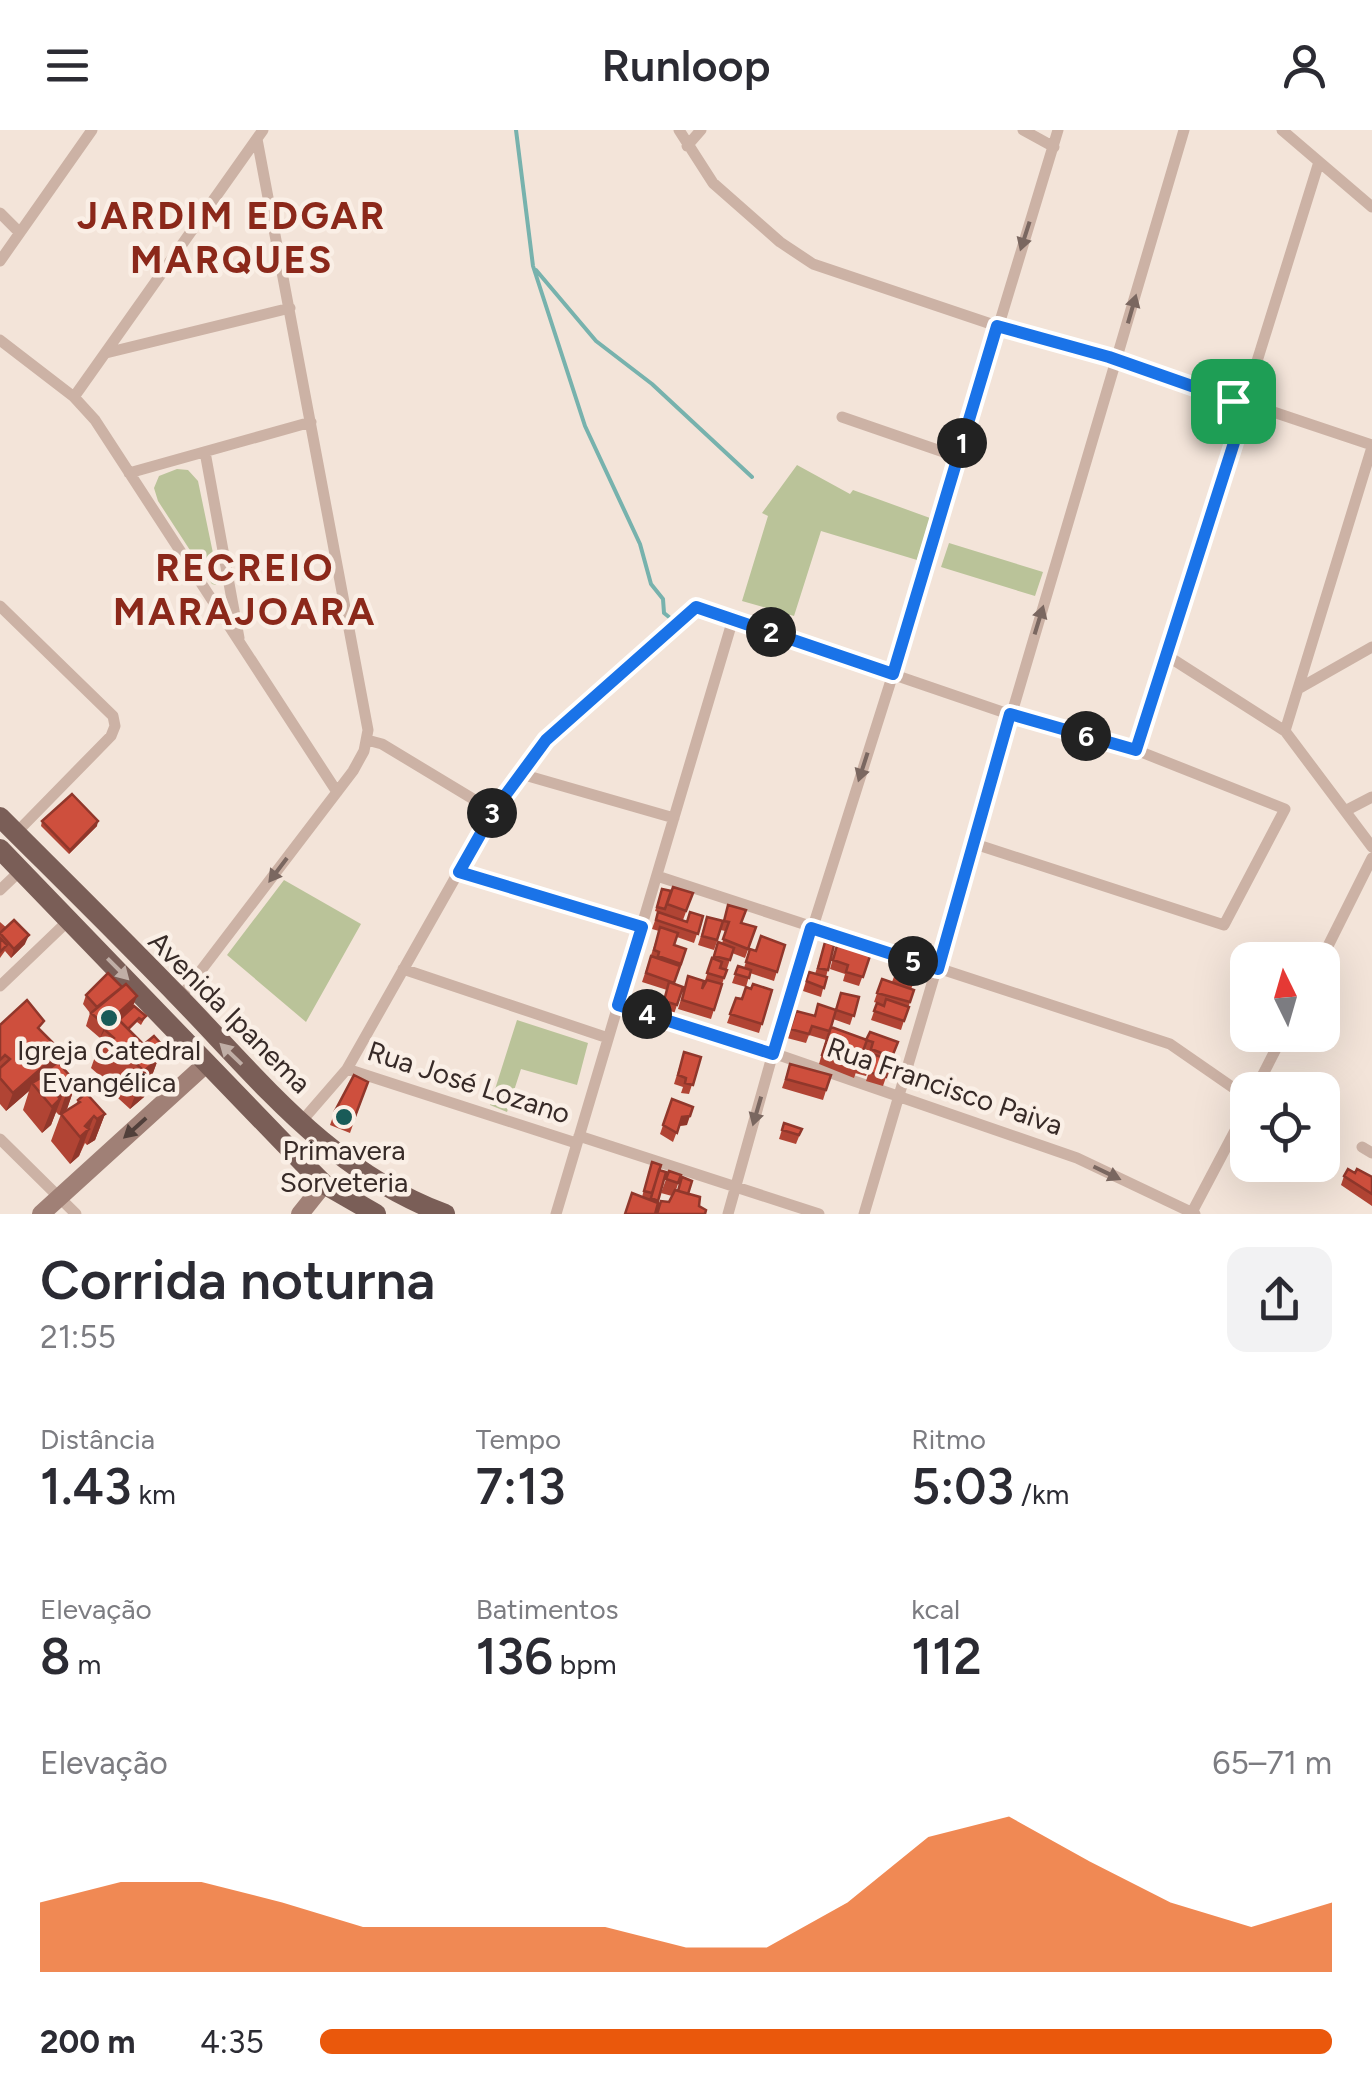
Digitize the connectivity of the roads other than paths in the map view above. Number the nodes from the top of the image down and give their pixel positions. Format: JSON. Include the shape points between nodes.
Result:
{"nodes":[{"id":1,"x":92,"y":130,"type":"edge"},
{"id":2,"x":679,"y":130,"type":"edge"},
{"id":3,"x":701,"y":130,"type":"edge"},
{"id":4,"x":1023,"y":130,"type":"edge"},
{"id":5,"x":1058,"y":130,"type":"edge"},
{"id":6,"x":1184,"y":130,"type":"edge"},
{"id":7,"x":1282,"y":130,"type":"edge"},
{"id":8,"x":260,"y":134,"type":"edge"},
{"id":9,"x":687,"y":146,"type":"junction"},
{"id":10,"x":1054,"y":147,"type":"junction"},
{"id":11,"x":1319,"y":162,"type":"junction"},
{"id":12,"x":1372,"y":207,"type":"edge"},
{"id":13,"x":0,"y":213,"type":"edge"},
{"id":14,"x":19,"y":232,"type":"junction"},
{"id":15,"x":0,"y":261,"type":"edge"},
{"id":16,"x":290,"y":308,"type":"junction"},
{"id":17,"x":997,"y":326,"type":"junction"},
{"id":18,"x":0,"y":340,"type":"edge"},
{"id":19,"x":106,"y":353,"type":"junction"},
{"id":20,"x":1117,"y":360,"type":"junction"},
{"id":21,"x":74,"y":397,"type":"junction"},
{"id":22,"x":1246,"y":405,"type":"junction"},
{"id":23,"x":842,"y":417,"type":"dead end"},
{"id":24,"x":311,"y":422,"type":"junction"},
{"id":25,"x":1372,"y":446,"type":"edge"},
{"id":26,"x":205,"y":452,"type":"junction"},
{"id":27,"x":958,"y":457,"type":"junction"},
{"id":28,"x":130,"y":473,"type":"junction"},
{"id":29,"x":0,"y":606,"type":"edge"},
{"id":30,"x":732,"y":619,"type":"junction"},
{"id":31,"x":240,"y":647,"type":"junction"},
{"id":32,"x":1372,"y":647,"type":"edge"},
{"id":33,"x":1166,"y":655,"type":"junction"},
{"id":34,"x":893,"y":674,"type":"junction"},
{"id":35,"x":1298,"y":688,"type":"junction"},
{"id":36,"x":1010,"y":714,"type":"junction"},
{"id":37,"x":1286,"y":731,"type":"junction"},
{"id":38,"x":367,"y":740,"type":"junction"},
{"id":39,"x":1136,"y":750,"type":"junction"},
{"id":40,"x":521,"y":774,"type":"junction"},
{"id":41,"x":336,"y":792,"type":"junction"},
{"id":42,"x":1372,"y":797,"type":"edge"},
{"id":43,"x":1345,"y":811,"type":"junction"},
{"id":44,"x":493,"y":812,"type":"junction"},
{"id":45,"x":0,"y":817,"type":"edge"},
{"id":46,"x":674,"y":818,"type":"junction"},
{"id":47,"x":16,"y":833,"type":"junction"},
{"id":48,"x":974,"y":844,"type":"junction"},
{"id":49,"x":1372,"y":847,"type":"edge"},
{"id":50,"x":0,"y":849,"type":"edge"},
{"id":51,"x":1372,"y":858,"type":"edge"},
{"id":52,"x":21,"y":870,"type":"junction"},
{"id":53,"x":459,"y":872,"type":"junction"},
{"id":54,"x":657,"y":876,"type":"junction"},
{"id":55,"x":0,"y":890,"type":"edge"},
{"id":56,"x":69,"y":920,"type":"junction"},
{"id":57,"x":642,"y":927,"type":"junction"},
{"id":58,"x":811,"y":928,"type":"junction"},
{"id":59,"x":1330,"y":942,"type":"edge"},
{"id":60,"x":403,"y":969,"type":"junction"},
{"id":61,"x":938,"y":969,"type":"junction"},
{"id":62,"x":0,"y":986,"type":"edge"},
{"id":63,"x":180,"y":998,"type":"junction"},
{"id":64,"x":618,"y":1005,"type":"junction"},
{"id":65,"x":608,"y":1038,"type":"junction"},
{"id":66,"x":773,"y":1054,"type":"junction"},
{"id":67,"x":208,"y":1062,"type":"junction"},
{"id":68,"x":347,"y":1069,"type":"junction"},
{"id":69,"x":1230,"y":1089,"type":"edge"},
{"id":70,"x":899,"y":1099,"type":"junction"},
{"id":71,"x":301,"y":1122,"type":"junction"},
{"id":72,"x":1230,"y":1138,"type":"edge"},
{"id":73,"x":0,"y":1139,"type":"edge"},
{"id":74,"x":578,"y":1139,"type":"junction"},
{"id":75,"x":332,"y":1150,"type":"junction"},
{"id":76,"x":324,"y":1184,"type":"junction"},
{"id":77,"x":736,"y":1188,"type":"junction"},
{"id":78,"x":59,"y":1198,"type":"junction"},
{"id":79,"x":41,"y":1214,"type":"edge"},
{"id":80,"x":76,"y":1214,"type":"edge"},
{"id":81,"x":300,"y":1214,"type":"edge"},
{"id":82,"x":376,"y":1214,"type":"edge"},
{"id":83,"x":445,"y":1214,"type":"edge"},
{"id":84,"x":556,"y":1214,"type":"edge"},
{"id":85,"x":728,"y":1214,"type":"edge"},
{"id":86,"x":819,"y":1214,"type":"edge"},
{"id":87,"x":864,"y":1214,"type":"edge"},
{"id":88,"x":1192,"y":1214,"type":"edge"}],
"edges":[{"from":1,"to":14,"type":"street"},
{"from":2,"to":9,"type":"street"},
{"from":3,"to":9,"type":"street"},
{"from":4,"to":10,"type":"street"},
{"from":5,"to":10,"type":"street"},
{"from":20,"to":6,"type":"street","one_way":true},
{"from":7,"to":11,"type":"street"},
{"from":8,"to":16,"type":"street"},
{"from":8,"to":19,"type":"street"},
{"from":9,"to":17,"type":"street","via":[[713,183],[812,264]]},
{"from":10,"to":17,"type":"street","one_way":true},
{"from":11,"to":12,"type":"street"},
{"from":11,"to":22,"type":"street"},
{"from":13,"to":14,"type":"street"},
{"from":14,"to":15,"type":"street"},
{"from":16,"to":19,"type":"street"},
{"from":16,"to":24,"type":"street"},
{"from":17,"to":20,"type":"street"},
{"from":17,"to":27,"type":"street"},
{"from":18,"to":21,"type":"street"},
{"from":19,"to":21,"type":"street"},
{"from":20,"to":22,"type":"street"},
{"from":36,"to":20,"type":"street","one_way":true},
{"from":21,"to":28,"type":"street"},
{"from":22,"to":25,"type":"street"},
{"from":22,"to":33,"type":"street"},
{"from":23,"to":27,"type":"street"},
{"from":24,"to":26,"type":"street"},
{"from":24,"to":38,"type":"street"},
{"from":25,"to":35,"type":"street"},
{"from":26,"to":28,"type":"street"},
{"from":26,"to":31,"type":"street"},
{"from":27,"to":34,"type":"street"},
{"from":28,"to":31,"type":"street"},
{"from":29,"to":47,"type":"street","via":[[115,726]]},
{"from":30,"to":34,"type":"street"},
{"from":30,"to":40,"type":"street","via":[[696,607],[546,740]]},
{"from":30,"to":46,"type":"street"},
{"from":31,"to":41,"type":"street"},
{"from":32,"to":35,"type":"street"},
{"from":33,"to":37,"type":"street"},
{"from":33,"to":39,"type":"street"},
{"from":34,"to":36,"type":"street"},
{"from":34,"to":58,"type":"street","one_way":true},
{"from":35,"to":37,"type":"street"},
{"from":36,"to":39,"type":"street"},
{"from":36,"to":48,"type":"street"},
{"from":37,"to":43,"type":"street"},
{"from":38,"to":41,"type":"street"},
{"from":38,"to":44,"type":"street"},
{"from":39,"to":48,"type":"street","via":[[1285,809],[1224,925]]},
{"from":40,"to":44,"type":"street"},
{"from":40,"to":46,"type":"street"},
{"from":41,"to":63,"type":"street","one_way":true},
{"from":42,"to":43,"type":"street"},
{"from":43,"to":49,"type":"street"},
{"from":44,"to":53,"type":"street"},
{"from":45,"to":47,"type":"main road","name":"Avenida Ipanema"},
{"from":46,"to":54,"type":"street"},
{"from":47,"to":63,"type":"main road","name":"Avenida Ipanema"},
{"from":48,"to":61,"type":"street"},
{"from":50,"to":52,"type":"main road","name":"Avenida Ipanema"},
{"from":51,"to":59,"type":"street"},
{"from":52,"to":55,"type":"street"},
{"from":52,"to":56,"type":"main road","name":"Avenida Ipanema"},
{"from":53,"to":57,"type":"street"},
{"from":53,"to":60,"type":"street"},
{"from":54,"to":57,"type":"street"},
{"from":54,"to":58,"type":"street"},
{"from":56,"to":62,"type":"street"},
{"from":56,"to":67,"type":"main road","name":"Avenida Ipanema","one_way":true},
{"from":57,"to":64,"type":"street"},
{"from":58,"to":61,"type":"street"},
{"from":58,"to":66,"type":"street"},
{"from":60,"to":65,"type":"street"},
{"from":60,"to":68,"type":"street"},
{"from":61,"to":69,"type":"street","via":[[1170,1044]]},
{"from":61,"to":70,"type":"street"},
{"from":71,"to":63,"type":"main road","name":"Avenida Ipanema","one_way":true},
{"from":64,"to":65,"type":"street"},
{"from":64,"to":66,"type":"street","name":"Rua Francisco Paiva"},
{"from":65,"to":74,"type":"street"},
{"from":66,"to":70,"type":"street","name":"Rua Francisco Paiva"},
{"from":66,"to":77,"type":"street","one_way":true},
{"from":67,"to":76,"type":"main road","name":"Avenida Ipanema"},
{"from":67,"to":78,"type":"main road","one_way":true},
{"from":68,"to":71,"type":"street"},
{"from":68,"to":74,"type":"street","name":"Rua José Lozano"},
{"from":70,"to":87,"type":"street"},
{"from":70,"to":88,"type":"street","name":"Rua Francisco Paiva","one_way":true,"via":[[1077,1158]]},
{"from":71,"to":75,"type":"main road","name":"Avenida Ipanema"},
{"from":72,"to":88,"type":"street"},
{"from":73,"to":78,"type":"street"},
{"from":74,"to":77,"type":"street","name":"Rua José Lozano"},
{"from":74,"to":84,"type":"street"},
{"from":75,"to":76,"type":"main road"},
{"from":75,"to":83,"type":"main road","name":"Avenida Ipanema","via":[[386,1187]]},
{"from":76,"to":81,"type":"main road"},
{"from":76,"to":82,"type":"main road","name":"Avenida Ipanema"},
{"from":77,"to":85,"type":"street"},
{"from":77,"to":86,"type":"street","name":"Rua José Lozano"},
{"from":78,"to":79,"type":"main road"},
{"from":78,"to":80,"type":"street"}]}
